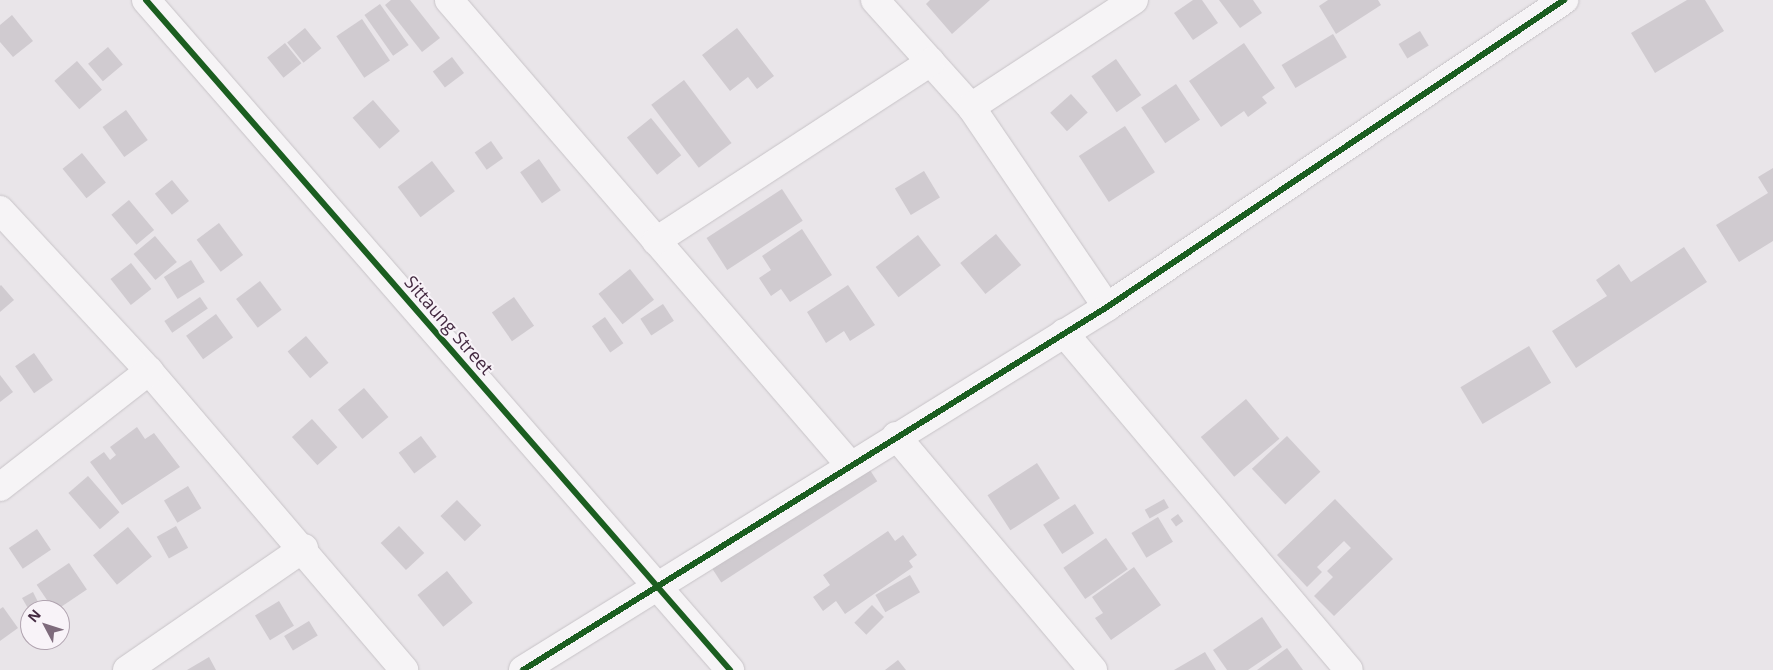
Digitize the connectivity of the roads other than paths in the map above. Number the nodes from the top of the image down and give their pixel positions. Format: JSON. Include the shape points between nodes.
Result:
{"nodes":[{"id":1,"x":146,"y":0,"type":"edge"},
{"id":2,"x":449,"y":0,"type":"edge"},
{"id":3,"x":875,"y":0,"type":"edge"},
{"id":4,"x":1134,"y":0,"type":"edge"},
{"id":5,"x":1564,"y":0,"type":"edge"},
{"id":6,"x":931,"y":62,"type":"junction"},
{"id":7,"x":971,"y":107,"type":"junction"},
{"id":8,"x":0,"y":210,"type":"edge"},
{"id":9,"x":656,"y":240,"type":"junction"},
{"id":10,"x":1107,"y":307,"type":"junction"},
{"id":11,"x":1064,"y":333,"type":"junction"},
{"id":12,"x":149,"y":371,"type":"junction"},
{"id":13,"x":896,"y":436,"type":"junction"},
{"id":14,"x":850,"y":464,"type":"junction"},
{"id":15,"x":0,"y":487,"type":"edge"},
{"id":16,"x":304,"y":548,"type":"junction"},
{"id":17,"x":656,"y":584,"type":"junction"},
{"id":18,"x":127,"y":670,"type":"edge"},
{"id":19,"x":404,"y":670,"type":"edge"},
{"id":20,"x":523,"y":670,"type":"edge"},
{"id":21,"x":730,"y":670,"type":"edge"},
{"id":22,"x":1092,"y":670,"type":"edge"},
{"id":23,"x":1349,"y":670,"type":"edge"}],
"edges":[{"from":1,"to":17,"type":"street","name":"Sittaung Street"},
{"from":2,"to":9,"type":"street"},
{"from":3,"to":6,"type":"street"},
{"from":4,"to":7,"type":"street"},
{"from":5,"to":10,"type":"street"},
{"from":6,"to":7,"type":"street"},
{"from":6,"to":9,"type":"street"},
{"from":7,"to":10,"type":"street"},
{"from":8,"to":12,"type":"street"},
{"from":9,"to":14,"type":"street"},
{"from":10,"to":11,"type":"street"},
{"from":11,"to":13,"type":"street"},
{"from":11,"to":23,"type":"street"},
{"from":12,"to":15,"type":"street"},
{"from":12,"to":16,"type":"street"},
{"from":13,"to":14,"type":"street"},
{"from":13,"to":22,"type":"street"},
{"from":14,"to":17,"type":"street"},
{"from":16,"to":18,"type":"street"},
{"from":16,"to":19,"type":"street"},
{"from":17,"to":20,"type":"street"},
{"from":17,"to":21,"type":"street","name":"Sittaung Street"}]}
